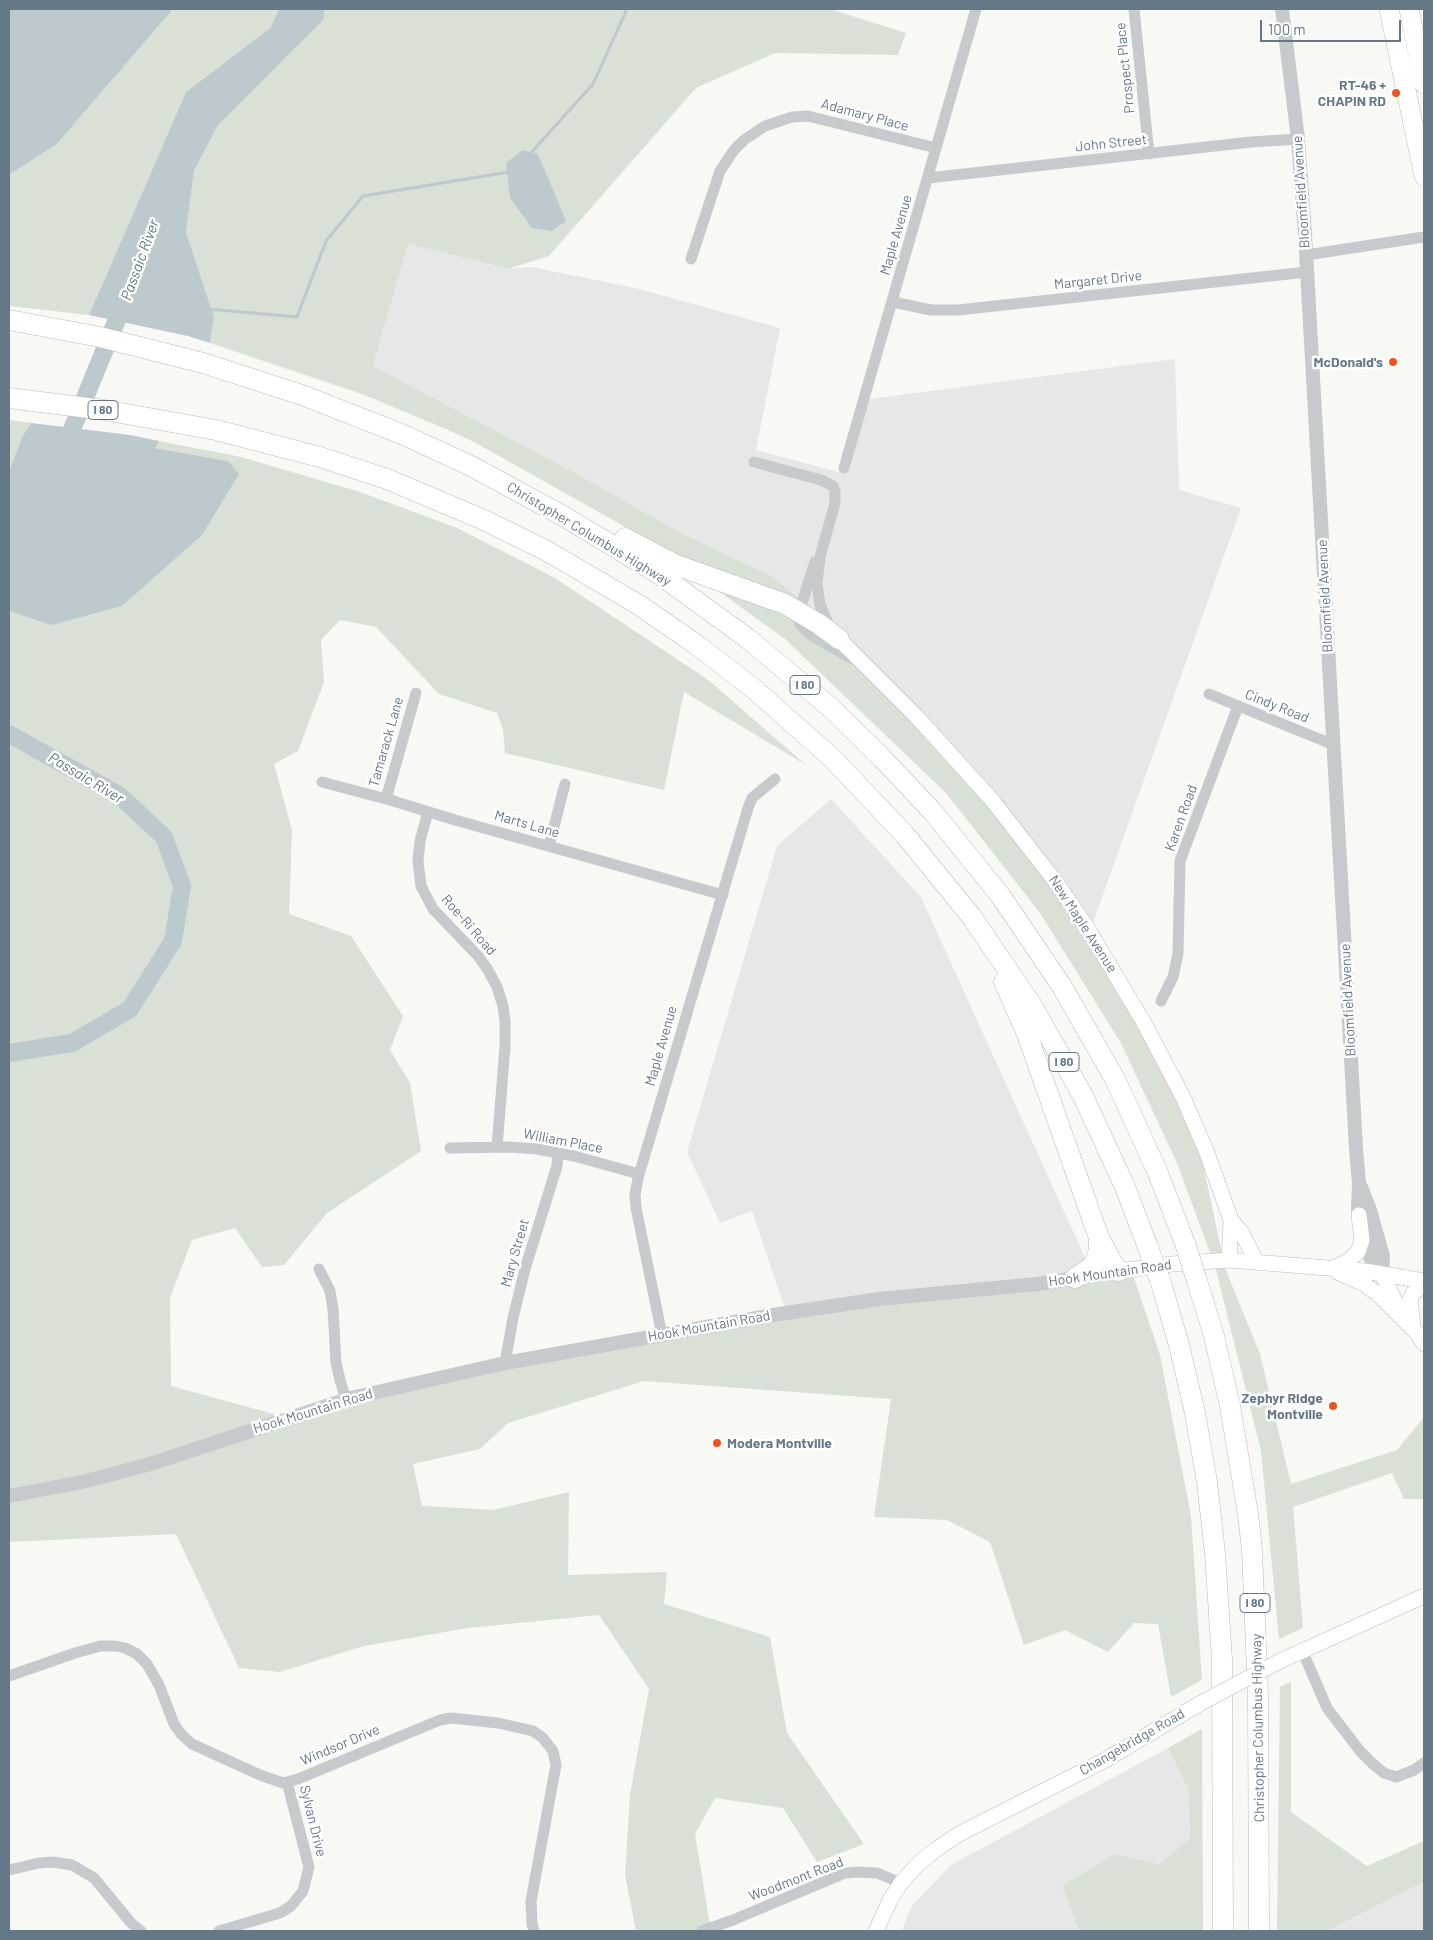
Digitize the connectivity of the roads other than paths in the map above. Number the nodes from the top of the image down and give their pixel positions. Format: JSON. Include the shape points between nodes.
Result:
{"nodes":[{"id":1,"x":976,"y":9,"type":"edge"},
{"id":2,"x":1134,"y":9,"type":"edge"},
{"id":3,"x":1282,"y":9,"type":"edge"},
{"id":4,"x":1389,"y":9,"type":"edge"},
{"id":5,"x":1409,"y":9,"type":"edge"},
{"id":6,"x":1424,"y":84,"type":"edge"},
{"id":7,"x":1298,"y":139,"type":"junction"},
{"id":8,"x":936,"y":148,"type":"junction"},
{"id":9,"x":1149,"y":154,"type":"junction"},
{"id":10,"x":1424,"y":176,"type":"edge"},
{"id":11,"x":928,"y":178,"type":"junction"},
{"id":12,"x":1424,"y":237,"type":"edge"},
{"id":13,"x":1306,"y":255,"type":"junction"},
{"id":14,"x":691,"y":259,"type":"dead end"},
{"id":15,"x":1307,"y":272,"type":"junction"},
{"id":16,"x":893,"y":302,"type":"junction"},
{"id":17,"x":9,"y":320,"type":"edge"},
{"id":18,"x":9,"y":398,"type":"edge"},
{"id":19,"x":754,"y":462,"type":"dead end"},
{"id":20,"x":471,"y":466,"type":"junction"},
{"id":21,"x":844,"y":468,"type":"dead end"},
{"id":22,"x":823,"y":545,"type":"junction"},
{"id":23,"x":799,"y":612,"type":"junction"},
{"id":24,"x":839,"y":639,"type":"junction"},
{"id":25,"x":870,"y":671,"type":"junction"},
{"id":26,"x":416,"y":693,"type":"dead end"},
{"id":27,"x":1209,"y":694,"type":"dead end"},
{"id":28,"x":1238,"y":706,"type":"junction"},
{"id":29,"x":1334,"y":745,"type":"junction"},
{"id":30,"x":775,"y":780,"type":"dead end"},
{"id":31,"x":322,"y":782,"type":"dead end"},
{"id":32,"x":565,"y":784,"type":"dead end"},
{"id":33,"x":386,"y":799,"type":"junction"},
{"id":34,"x":428,"y":812,"type":"junction"},
{"id":35,"x":549,"y":846,"type":"junction"},
{"id":36,"x":950,"y":889,"type":"junction"},
{"id":37,"x":723,"y":895,"type":"junction"},
{"id":38,"x":1161,"y":1001,"type":"dead end"},
{"id":39,"x":497,"y":1147,"type":"junction"},
{"id":40,"x":450,"y":1148,"type":"dead end"},
{"id":41,"x":558,"y":1153,"type":"junction"},
{"id":42,"x":639,"y":1174,"type":"junction"},
{"id":43,"x":1359,"y":1184,"type":"junction"},
{"id":44,"x":1359,"y":1215,"type":"junction"},
{"id":45,"x":1231,"y":1220,"type":"junction"},
{"id":46,"x":1099,"y":1238,"type":"junction"},
{"id":47,"x":1229,"y":1260,"type":"junction"},
{"id":48,"x":1256,"y":1261,"type":"junction"},
{"id":49,"x":320,"y":1269,"type":"dead end"},
{"id":50,"x":1331,"y":1269,"type":"junction"},
{"id":51,"x":1119,"y":1271,"type":"junction"},
{"id":52,"x":1382,"y":1274,"type":"junction"},
{"id":53,"x":1075,"y":1278,"type":"junction"},
{"id":54,"x":1424,"y":1281,"type":"edge"},
{"id":55,"x":1424,"y":1285,"type":"edge"},
{"id":56,"x":1414,"y":1330,"type":"junction"},
{"id":57,"x":662,"y":1335,"type":"junction"},
{"id":58,"x":1424,"y":1344,"type":"edge"},
{"id":59,"x":505,"y":1363,"type":"junction"},
{"id":60,"x":346,"y":1400,"type":"junction"},
{"id":61,"x":9,"y":1496,"type":"edge"},
{"id":62,"x":1424,"y":1596,"type":"edge"},
{"id":63,"x":1302,"y":1650,"type":"junction"},
{"id":64,"x":9,"y":1676,"type":"edge"},
{"id":65,"x":1424,"y":1763,"type":"edge"},
{"id":66,"x":287,"y":1782,"type":"junction"},
{"id":67,"x":9,"y":1870,"type":"edge"},
{"id":68,"x":901,"y":1883,"type":"junction"},
{"id":69,"x":141,"y":1931,"type":"edge"},
{"id":70,"x":219,"y":1931,"type":"edge"},
{"id":71,"x":534,"y":1931,"type":"edge"},
{"id":72,"x":702,"y":1931,"type":"edge"},
{"id":73,"x":876,"y":1931,"type":"edge"},
{"id":74,"x":1223,"y":1931,"type":"edge"},
{"id":75,"x":1259,"y":1931,"type":"edge"}],
"edges":[{"from":1,"to":8,"type":"street","name":"Maple Avenue"},
{"from":2,"to":9,"type":"street","name":"Prospect Place"},
{"from":3,"to":7,"type":"street","name":"Bloomfield Avenue"},
{"from":4,"to":10,"type":"highway"},
{"from":5,"to":6,"type":"highway"},
{"from":7,"to":9,"type":"street","name":"John Street"},
{"from":7,"to":13,"type":"street","name":"Bloomfield Avenue"},
{"from":8,"to":11,"type":"street","name":"Maple Avenue"},
{"from":8,"to":14,"type":"street","name":"Adamary Place","via":[[808,116],[792,117],[765,126],[744,140],[720,171]]},
{"from":9,"to":11,"type":"street","name":"John Street"},
{"from":11,"to":16,"type":"street","name":"Maple Avenue"},
{"from":12,"to":13,"type":"street"},
{"from":13,"to":15,"type":"street","name":"Bloomfield Avenue"},
{"from":15,"to":16,"type":"street","name":"Margaret Drive","via":[[958,310],[931,310]]},
{"from":15,"to":29,"type":"street","name":"Bloomfield Avenue"},
{"from":16,"to":21,"type":"street","name":"Maple Avenue"},
{"from":17,"to":20,"type":"highway","name":"Christopher Columbus Highway","number":"I 80","via":[[133,344],[203,363],[334,407]]},
{"from":18,"to":36,"type":"highway","number":"I 80","via":[[174,422],[294,450],[411,488],[516,535],[609,586],[698,645],[780,711],[882,809]]},
{"from":19,"to":22,"type":"street","via":[[833,486],[835,503]]},
{"from":20,"to":23,"type":"highway","via":[[578,514],[676,565],[771,598]]},
{"from":20,"to":75,"type":"highway","name":"Christopher Columbus Highway","number":"I 80","bridge":true,"via":[[566,516],[628,554],[718,616],[831,708],[908,785],[956,840],[1000,895],[1081,1017],[1130,1110],[1186,1246],[1214,1336],[1230,1406],[1252,1550],[1258,1686]]},
{"from":22,"to":23,"type":"street"},
{"from":22,"to":24,"type":"street","via":[[818,594],[828,624]]},
{"from":23,"to":24,"type":"highway"},
{"from":23,"to":25,"type":"street","name":"New Maple Avenue","via":[[800,624],[809,634]]},
{"from":24,"to":25,"type":"main road","name":"New Maple Avenue"},
{"from":25,"to":45,"type":"main road","name":"New Maple Avenue","via":[[916,716],[992,800],[1088,929],[1144,1022],[1183,1097]]},
{"from":26,"to":33,"type":"street","name":"Tamarack Lane"},
{"from":27,"to":28,"type":"street","name":"Cindy Road"},
{"from":28,"to":29,"type":"street","name":"Cindy Road"},
{"from":28,"to":38,"type":"street","name":"Karen Road","via":[[1180,861],[1178,954],[1173,977]]},
{"from":29,"to":43,"type":"street","name":"Bloomfield Avenue"},
{"from":30,"to":37,"type":"street","name":"Maple Avenue","via":[[752,798]]},
{"from":31,"to":33,"type":"street","name":"Marts Lane"},
{"from":32,"to":35,"type":"street"},
{"from":33,"to":34,"type":"street","name":"Marts Lane"},
{"from":34,"to":35,"type":"street","name":"Marts Lane"},
{"from":34,"to":39,"type":"street","name":"Roe-Ri Road","via":[[418,861],[421,886],[433,909],[488,970],[503,1006],[505,1047]]},
{"from":35,"to":37,"type":"street","name":"Marts Lane"},
{"from":36,"to":46,"type":"highway","via":[[989,953],[1019,1013]]},
{"from":36,"to":74,"type":"highway","number":"I 80","bridge":true,"via":[[1017,982],[1066,1065],[1111,1156],[1149,1250],[1179,1345],[1207,1482],[1219,1589],[1223,1704]]},
{"from":37,"to":42,"type":"street","name":"Maple Avenue"},
{"from":39,"to":40,"type":"street","name":"William Place"},
{"from":39,"to":41,"type":"street","name":"William Place"},
{"from":41,"to":42,"type":"street","name":"William Place"},
{"from":41,"to":59,"type":"street","name":"Mary Street","via":[[525,1269]]},
{"from":42,"to":57,"type":"street","name":"Maple Avenue","via":[[636,1208]]},
{"from":43,"to":44,"type":"street","name":"Bloomfield Avenue"},
{"from":43,"to":52,"type":"street","name":"Bloomfield Avenue","via":[[1383,1256]]},
{"from":44,"to":50,"type":"main road","via":[[1362,1240],[1358,1252]]},
{"from":44,"to":52,"type":"street","name":"Bloomfield Avenue","via":[[1370,1257]]},
{"from":45,"to":47,"type":"main road","name":"New Maple Avenue"},
{"from":45,"to":48,"type":"main road","name":"New Maple Avenue","via":[[1242,1233]]},
{"from":46,"to":51,"type":"highway"},
{"from":46,"to":53,"type":"highway","via":[[1095,1262]]},
{"from":47,"to":48,"type":"main road","name":"Hook Mountain Road"},
{"from":47,"to":51,"type":"main road","name":"Hook Mountain Road"},
{"from":48,"to":50,"type":"main road","name":"Hook Mountain Road"},
{"from":49,"to":60,"type":"street","via":[[332,1300],[336,1363]]},
{"from":50,"to":52,"type":"main road","name":"Hook Mountain Road"},
{"from":50,"to":56,"type":"main road","via":[[1364,1284],[1379,1295]]},
{"from":51,"to":53,"type":"street","name":"Hook Mountain Road"},
{"from":52,"to":54,"type":"main road","name":"Hook Mountain Road"},
{"from":52,"to":56,"type":"main road","name":"Bloomfield Avenue"},
{"from":53,"to":57,"type":"street","name":"Hook Mountain Road","via":[[872,1300]]},
{"from":55,"to":56,"type":"main road","via":[[1413,1293],[1410,1300]]},
{"from":56,"to":58,"type":"main road","name":"Bloomfield Avenue"},
{"from":57,"to":59,"type":"street","name":"Hook Mountain Road"},
{"from":59,"to":60,"type":"street","name":"Hook Mountain Road"},
{"from":60,"to":61,"type":"street","name":"Hook Mountain Road","via":[[146,1465]]},
{"from":62,"to":63,"type":"main road","name":"Changebridge Road"},
{"from":63,"to":65,"type":"street","via":[[1327,1708],[1373,1764],[1384,1773],[1396,1776]]},
{"from":63,"to":68,"type":"main road","name":"Changebridge Road","bridge":true,"via":[[1201,1703],[1105,1760],[960,1834],[922,1861]]},
{"from":64,"to":66,"type":"street","via":[[100,1646],[126,1648],[147,1664],[174,1724],[192,1744],[260,1775]]},
{"from":66,"to":70,"type":"street","name":"Sylvan Drive","via":[[309,1867],[303,1891],[291,1906],[280,1913]]},
{"from":66,"to":71,"type":"street","name":"Windsor Drive","via":[[440,1720],[451,1718],[498,1723],[533,1731],[553,1752],[556,1765],[531,1901]]},
{"from":67,"to":69,"type":"street","via":[[53,1862],[78,1868],[94,1878]]},
{"from":68,"to":72,"type":"street","name":"Woodmont Road","via":[[877,1872],[845,1874]]},
{"from":68,"to":73,"type":"main road","name":"Changebridge Road"}]}
